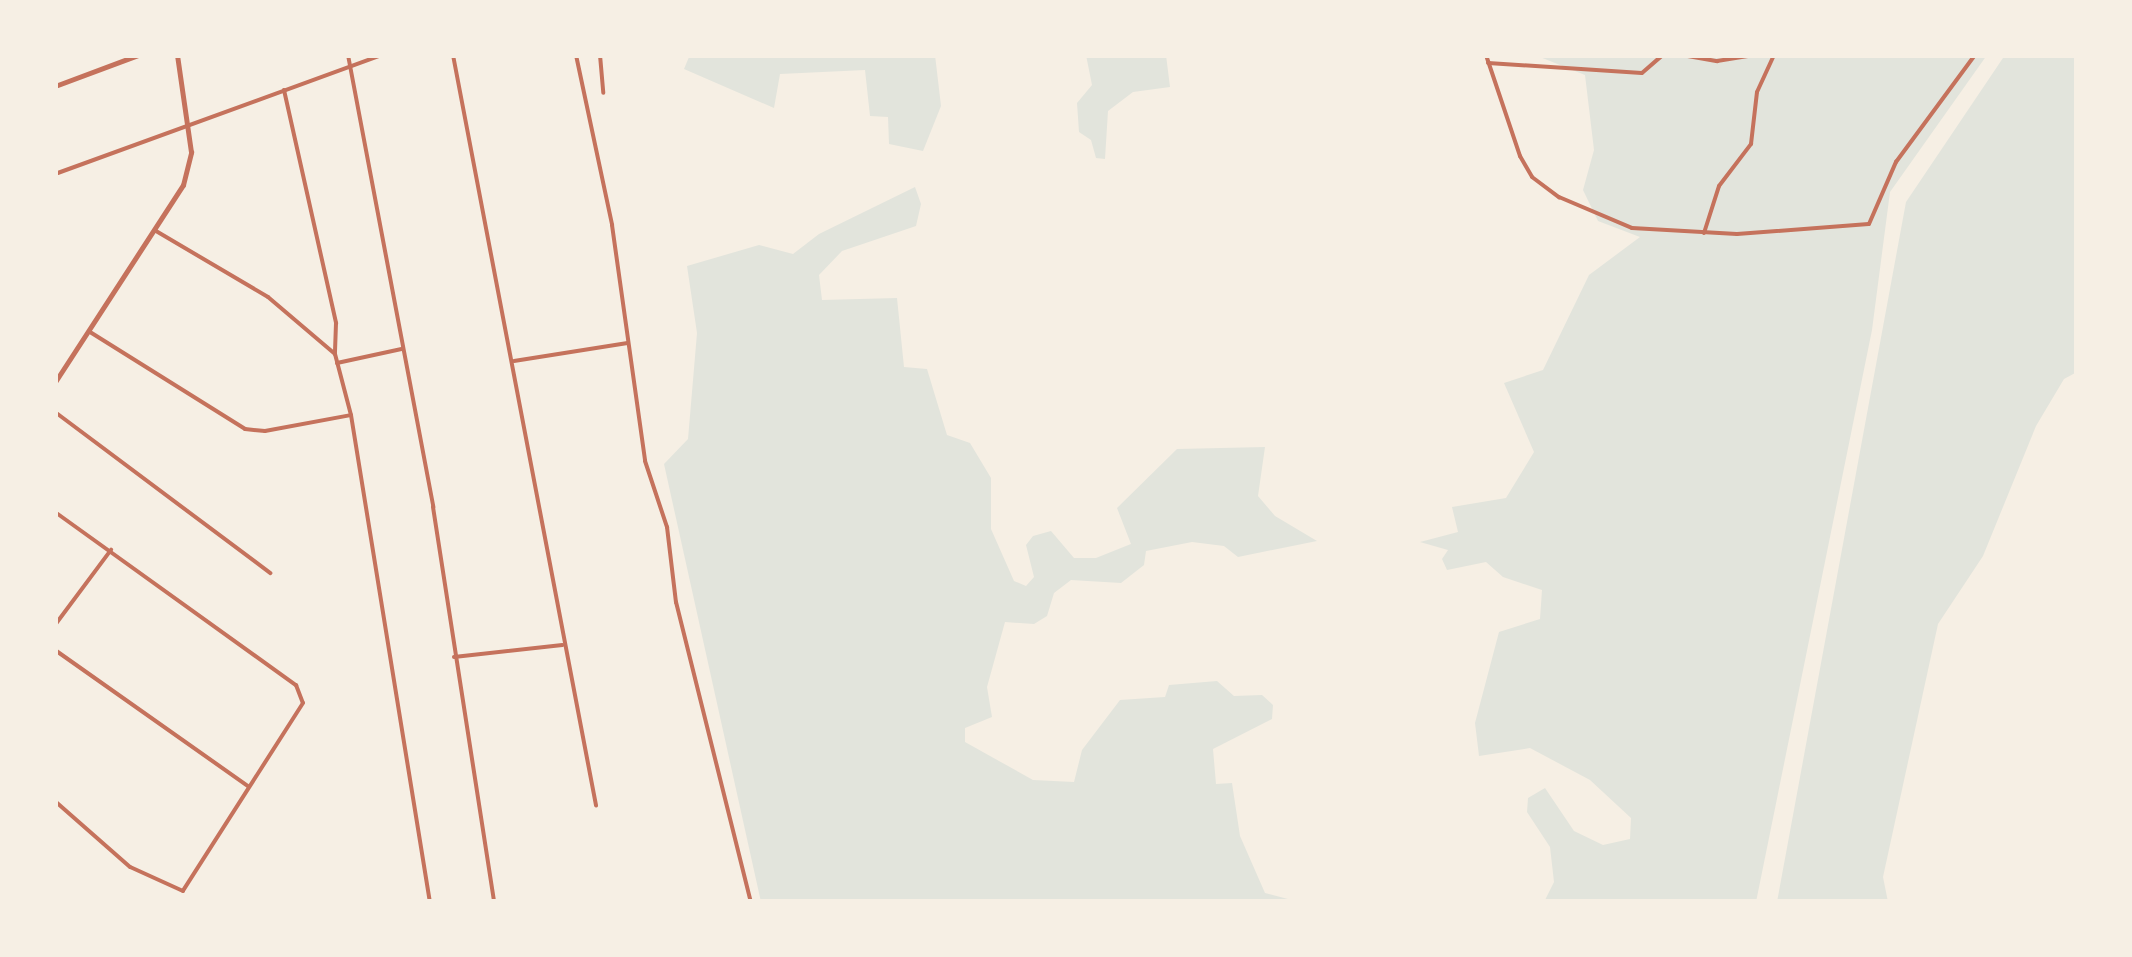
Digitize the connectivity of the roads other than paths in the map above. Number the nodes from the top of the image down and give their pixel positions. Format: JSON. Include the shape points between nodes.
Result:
{"nodes":[{"id":1,"x":138,"y":55,"type":"edge"},
{"id":2,"x":177,"y":55,"type":"edge"},
{"id":3,"x":348,"y":55,"type":"edge"},
{"id":4,"x":382,"y":55,"type":"edge"},
{"id":5,"x":453,"y":55,"type":"edge"},
{"id":6,"x":576,"y":55,"type":"edge"},
{"id":7,"x":600,"y":55,"type":"edge"},
{"id":8,"x":1486,"y":55,"type":"edge"},
{"id":9,"x":1664,"y":55,"type":"edge"},
{"id":10,"x":1682,"y":55,"type":"edge"},
{"id":11,"x":1756,"y":55,"type":"edge"},
{"id":12,"x":1774,"y":55,"type":"edge"},
{"id":13,"x":1975,"y":55,"type":"edge"},
{"id":14,"x":1488,"y":63,"type":"junction"},
{"id":15,"x":350,"y":66,"type":"junction"},
{"id":16,"x":55,"y":86,"type":"edge"},
{"id":17,"x":284,"y":90,"type":"junction"},
{"id":18,"x":603,"y":93,"type":"dead end"},
{"id":19,"x":189,"y":121,"type":"junction"},
{"id":20,"x":55,"y":174,"type":"edge"},
{"id":21,"x":156,"y":232,"type":"junction"},
{"id":22,"x":1704,"y":233,"type":"junction"},
{"id":23,"x":90,"y":332,"type":"junction"},
{"id":24,"x":628,"y":343,"type":"junction"},
{"id":25,"x":402,"y":349,"type":"junction"},
{"id":26,"x":335,"y":354,"type":"junction"},
{"id":27,"x":514,"y":361,"type":"junction"},
{"id":28,"x":337,"y":363,"type":"junction"},
{"id":29,"x":56,"y":378,"type":"edge"},
{"id":30,"x":55,"y":412,"type":"edge"},
{"id":31,"x":351,"y":415,"type":"junction"},
{"id":32,"x":55,"y":512,"type":"edge"},
{"id":33,"x":111,"y":550,"type":"junction"},
{"id":34,"x":270,"y":572,"type":"dead end"},
{"id":35,"x":55,"y":625,"type":"edge"},
{"id":36,"x":562,"y":645,"type":"junction"},
{"id":37,"x":55,"y":650,"type":"edge"},
{"id":38,"x":454,"y":658,"type":"junction"},
{"id":39,"x":249,"y":787,"type":"junction"},
{"id":40,"x":55,"y":801,"type":"edge"},
{"id":41,"x":596,"y":805,"type":"dead end"},
{"id":42,"x":430,"y":902,"type":"edge"},
{"id":43,"x":494,"y":902,"type":"edge"},
{"id":44,"x":751,"y":902,"type":"edge"}],
"edges":[{"from":1,"to":16,"type":"street"},
{"from":2,"to":19,"type":"street"},
{"from":3,"to":15,"type":"street"},
{"from":4,"to":15,"type":"street"},
{"from":5,"to":27,"type":"street"},
{"from":6,"to":24,"type":"street","via":[[612,225]]},
{"from":7,"to":18,"type":"street"},
{"from":8,"to":14,"type":"street"},
{"from":9,"to":14,"type":"street","via":[[1642,73]]},
{"from":10,"to":11,"type":"street","via":[[1716,61]]},
{"from":12,"to":22,"type":"street","via":[[1757,92],[1752,144],[1719,186]]},
{"from":13,"to":22,"type":"street","via":[[1896,162],[1869,224]]},
{"from":14,"to":22,"type":"street","via":[[1532,177],[1559,197],[1632,228]]},
{"from":15,"to":17,"type":"street"},
{"from":15,"to":25,"type":"street"},
{"from":17,"to":19,"type":"street"},
{"from":17,"to":26,"type":"street","via":[[336,323]]},
{"from":19,"to":20,"type":"street"},
{"from":19,"to":21,"type":"street","via":[[189,168]]},
{"from":21,"to":23,"type":"street"},
{"from":21,"to":26,"type":"street","via":[[268,297]]},
{"from":23,"to":29,"type":"street"},
{"from":23,"to":31,"type":"street","via":[[245,428],[266,431]]},
{"from":24,"to":27,"type":"street"},
{"from":24,"to":44,"type":"street","via":[[676,602]]},
{"from":25,"to":28,"type":"street"},
{"from":25,"to":38,"type":"street"},
{"from":26,"to":28,"type":"street"},
{"from":27,"to":36,"type":"street"},
{"from":28,"to":31,"type":"street"},
{"from":30,"to":34,"type":"street"},
{"from":31,"to":42,"type":"street"},
{"from":32,"to":33,"type":"street"},
{"from":33,"to":35,"type":"street"},
{"from":33,"to":39,"type":"street","via":[[302,694],[299,717]]},
{"from":36,"to":38,"type":"street"},
{"from":36,"to":41,"type":"street"},
{"from":37,"to":39,"type":"street"},
{"from":38,"to":43,"type":"street"},
{"from":39,"to":40,"type":"street","via":[[180,892],[130,867]]}]}
